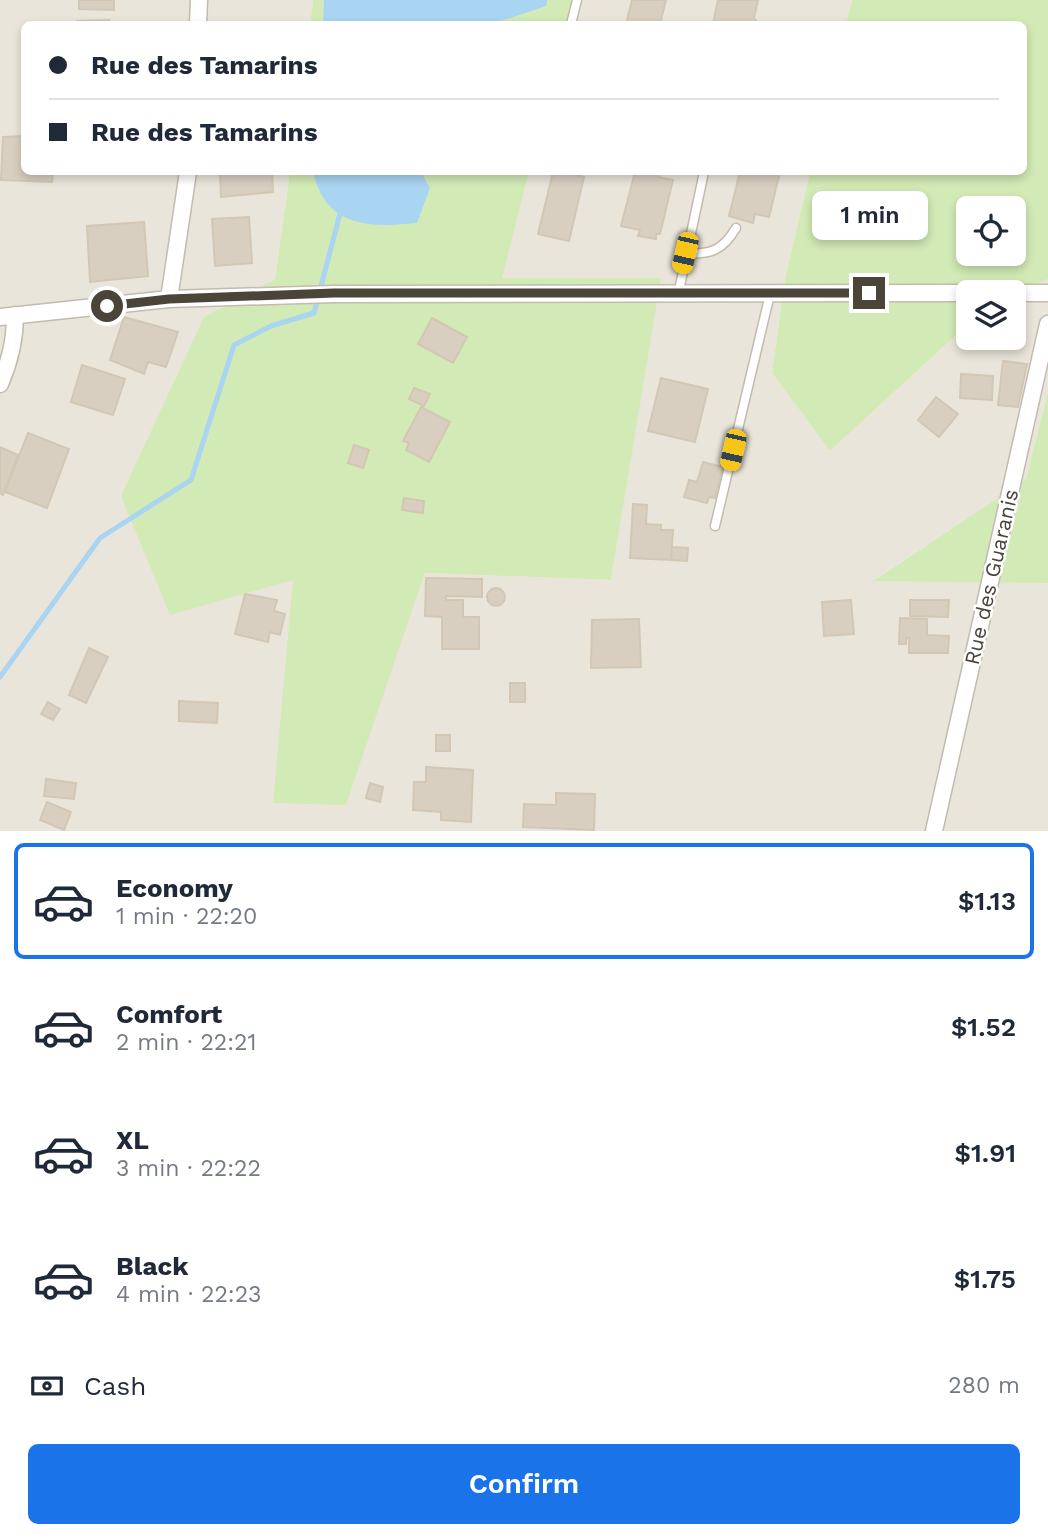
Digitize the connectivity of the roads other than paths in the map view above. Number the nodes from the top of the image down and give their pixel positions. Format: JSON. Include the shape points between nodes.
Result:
{"nodes":[{"id":1,"x":199,"y":0,"type":"edge"},
{"id":2,"x":578,"y":0,"type":"edge"},
{"id":3,"x":198,"y":21,"type":"edge"},
{"id":4,"x":572,"y":21,"type":"edge"},
{"id":5,"x":188,"y":175,"type":"edge"},
{"id":6,"x":703,"y":175,"type":"edge"},
{"id":7,"x":736,"y":228,"type":"dead end"},
{"id":8,"x":685,"y":253,"type":"junction"},
{"id":9,"x":769,"y":293,"type":"junction"},
{"id":10,"x":956,"y":293,"type":"edge"},
{"id":11,"x":1026,"y":293,"type":"edge"},
{"id":12,"x":1048,"y":293,"type":"edge"},
{"id":13,"x":678,"y":295,"type":"junction"},
{"id":14,"x":169,"y":299,"type":"junction"},
{"id":15,"x":7,"y":316,"type":"edge"},
{"id":16,"x":1048,"y":324,"type":"edge"},
{"id":17,"x":0,"y":384,"type":"edge"},
{"id":18,"x":715,"y":526,"type":"dead end"},
{"id":19,"x":934,"y":831,"type":"edge"}],
"edges":[{"from":1,"to":3,"type":"street"},
{"from":2,"to":4,"type":"lane"},
{"from":5,"to":14,"type":"street"},
{"from":6,"to":8,"type":"lane"},
{"from":7,"to":8,"type":"lane","via":[[717,252]]},
{"from":8,"to":13,"type":"lane"},
{"from":9,"to":10,"type":"street"},
{"from":9,"to":13,"type":"street"},
{"from":9,"to":18,"type":"lane"},
{"from":11,"to":12,"type":"street"},
{"from":13,"to":14,"type":"street","via":[[334,293]]},
{"from":14,"to":15,"type":"street"},
{"from":15,"to":17,"type":"street","via":[[16,334]]},
{"from":16,"to":19,"type":"street","name":"Rue des Guaranis"}]}
